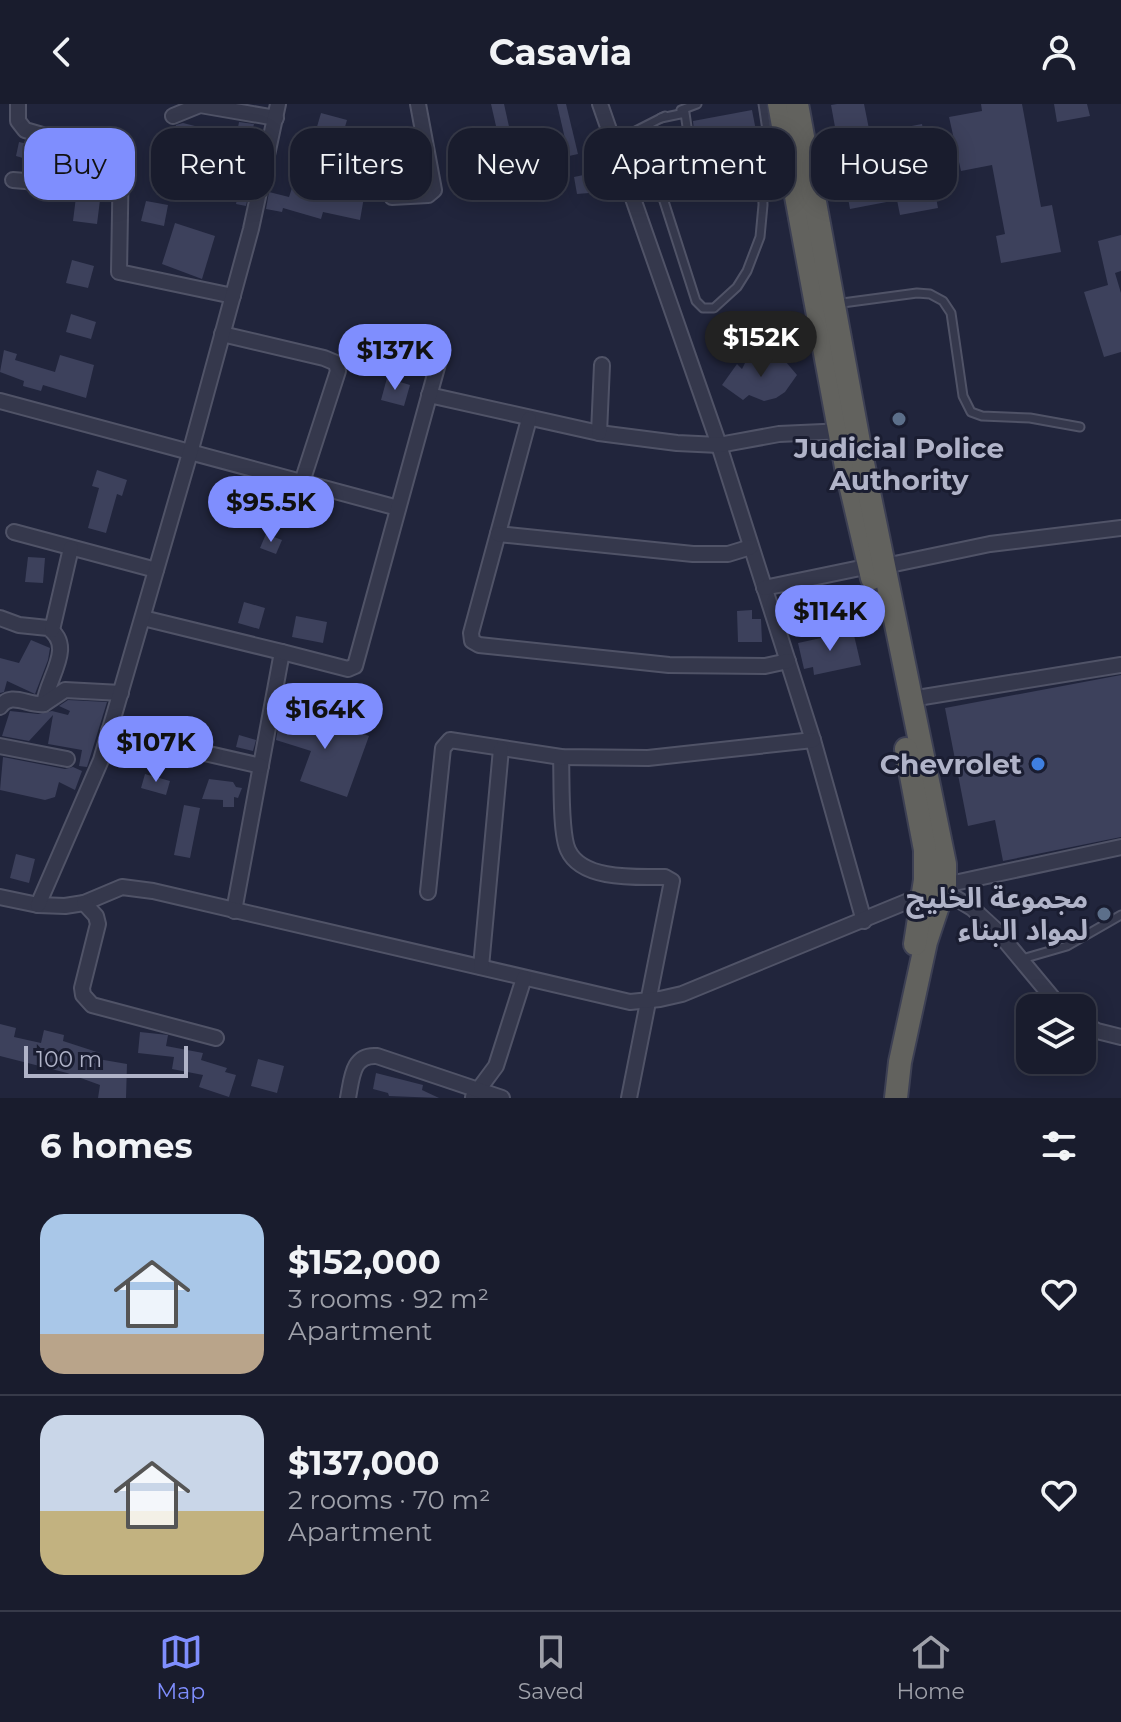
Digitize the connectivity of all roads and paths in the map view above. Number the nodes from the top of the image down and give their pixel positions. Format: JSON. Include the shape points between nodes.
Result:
{"nodes":[{"id":1,"x":18,"y":104,"type":"edge"},
{"id":2,"x":418,"y":104,"type":"edge"},
{"id":3,"x":600,"y":104,"type":"edge"},
{"id":4,"x":697,"y":104,"type":"edge"},
{"id":5,"x":763,"y":104,"type":"edge"},
{"id":6,"x":779,"y":104,"type":"edge"},
{"id":7,"x":797,"y":104,"type":"edge"},
{"id":8,"x":277,"y":111,"type":"edge"},
{"id":9,"x":173,"y":116,"type":"dead end"},
{"id":10,"x":661,"y":118,"type":"junction"},
{"id":11,"x":422,"y":128,"type":"edge"},
{"id":12,"x":609,"y":128,"type":"edge"},
{"id":13,"x":641,"y":128,"type":"edge"},
{"id":14,"x":24,"y":129,"type":"edge"},
{"id":15,"x":13,"y":180,"type":"dead end"},
{"id":16,"x":24,"y":181,"type":"edge"},
{"id":17,"x":120,"y":200,"type":"edge"},
{"id":18,"x":634,"y":200,"type":"edge"},
{"id":19,"x":233,"y":296,"type":"junction"},
{"id":20,"x":835,"y":304,"type":"junction"},
{"id":21,"x":222,"y":334,"type":"junction"},
{"id":22,"x":442,"y":349,"type":"dead end"},
{"id":23,"x":602,"y":365,"type":"dead end"},
{"id":24,"x":429,"y":395,"type":"junction"},
{"id":25,"x":0,"y":401,"type":"edge"},
{"id":26,"x":529,"y":419,"type":"junction"},
{"id":27,"x":1080,"y":427,"type":"dead end"},
{"id":28,"x":848,"y":431,"type":"junction"},
{"id":29,"x":599,"y":433,"type":"junction"},
{"id":30,"x":719,"y":445,"type":"junction"},
{"id":31,"x":190,"y":453,"type":"junction"},
{"id":32,"x":302,"y":482,"type":"junction"},
{"id":33,"x":398,"y":508,"type":"junction"},
{"id":34,"x":1121,"y":528,"type":"edge"},
{"id":35,"x":14,"y":532,"type":"dead end"},
{"id":36,"x":498,"y":534,"type":"junction"},
{"id":37,"x":751,"y":547,"type":"junction"},
{"id":38,"x":71,"y":548,"type":"junction"},
{"id":39,"x":877,"y":566,"type":"junction"},
{"id":40,"x":156,"y":570,"type":"junction"},
{"id":41,"x":764,"y":588,"type":"junction"},
{"id":42,"x":0,"y":618,"type":"edge"},
{"id":43,"x":143,"y":618,"type":"junction"},
{"id":44,"x":52,"y":630,"type":"junction"},
{"id":45,"x":282,"y":652,"type":"junction"},
{"id":46,"x":788,"y":661,"type":"junction"},
{"id":47,"x":1121,"y":665,"type":"edge"},
{"id":48,"x":121,"y":693,"type":"junction"},
{"id":49,"x":911,"y":699,"type":"junction"},
{"id":50,"x":44,"y":704,"type":"junction"},
{"id":51,"x":0,"y":707,"type":"edge"},
{"id":52,"x":109,"y":731,"type":"junction"},
{"id":53,"x":813,"y":740,"type":"junction"},
{"id":54,"x":0,"y":746,"type":"edge"},
{"id":55,"x":501,"y":749,"type":"junction"},
{"id":56,"x":561,"y":757,"type":"junction"},
{"id":57,"x":67,"y":759,"type":"dead end"},
{"id":58,"x":261,"y":766,"type":"junction"},
{"id":59,"x":1121,"y":847,"type":"edge"},
{"id":60,"x":937,"y":890,"type":"junction"},
{"id":61,"x":428,"y":892,"type":"dead end"},
{"id":62,"x":0,"y":897,"type":"edge"},
{"id":63,"x":84,"y":903,"type":"junction"},
{"id":64,"x":38,"y":905,"type":"junction"},
{"id":65,"x":234,"y":911,"type":"junction"},
{"id":66,"x":1121,"y":915,"type":"edge"},
{"id":67,"x":864,"y":921,"type":"junction"},
{"id":68,"x":1020,"y":959,"type":"junction"},
{"id":69,"x":481,"y":967,"type":"junction"},
{"id":70,"x":524,"y":978,"type":"junction"},
{"id":71,"x":1049,"y":994,"type":"edge"},
{"id":72,"x":648,"y":1001,"type":"junction"},
{"id":73,"x":1096,"y":1030,"type":"edge"},
{"id":74,"x":1121,"y":1037,"type":"edge"},
{"id":75,"x":216,"y":1038,"type":"dead end"},
{"id":76,"x":475,"y":1094,"type":"edge"},
{"id":77,"x":348,"y":1098,"type":"edge"},
{"id":78,"x":502,"y":1098,"type":"edge"},
{"id":79,"x":629,"y":1098,"type":"edge"},
{"id":80,"x":888,"y":1098,"type":"edge"},
{"id":81,"x":896,"y":1098,"type":"edge"}],
"edges":[{"from":1,"to":14,"type":"street","via":[[18,121]]},
{"from":2,"to":11,"type":"street"},
{"from":3,"to":12,"type":"street"},
{"from":4,"to":10,"type":"lane"},
{"from":5,"to":10,"type":"lane","via":[[770,150],[762,171],[760,237],[737,287],[710,308],[696,301],[662,195],[673,171],[692,161],[685,113]]},
{"from":6,"to":28,"type":"highway"},
{"from":7,"to":20,"type":"highway"},
{"from":8,"to":9,"type":"street","via":[[200,105]]},
{"from":8,"to":19,"type":"street"},
{"from":10,"to":13,"type":"lane"},
{"from":15,"to":16,"type":"street"},
{"from":17,"to":19,"type":"street","via":[[119,272]]},
{"from":18,"to":30,"type":"street"},
{"from":19,"to":21,"type":"street"},
{"from":20,"to":27,"type":"lane","via":[[917,293],[938,297],[951,313],[963,396],[971,412]]},
{"from":20,"to":28,"type":"highway"},
{"from":21,"to":31,"type":"street"},
{"from":21,"to":32,"type":"street","via":[[336,363],[338,371]]},
{"from":22,"to":24,"type":"street"},
{"from":23,"to":29,"type":"street"},
{"from":24,"to":26,"type":"street"},
{"from":24,"to":33,"type":"street"},
{"from":25,"to":31,"type":"street"},
{"from":26,"to":29,"type":"street"},
{"from":26,"to":36,"type":"street"},
{"from":28,"to":30,"type":"street","via":[[779,434]]},
{"from":28,"to":39,"type":"highway"},
{"from":29,"to":30,"type":"street"},
{"from":30,"to":37,"type":"street"},
{"from":31,"to":32,"type":"street"},
{"from":31,"to":40,"type":"street"},
{"from":32,"to":33,"type":"street"},
{"from":33,"to":45,"type":"street","via":[[355,666],[348,669]]},
{"from":34,"to":39,"type":"street","via":[[990,544]]},
{"from":35,"to":38,"type":"street"},
{"from":36,"to":37,"type":"street","via":[[693,554],[728,554]]},
{"from":36,"to":46,"type":"street","via":[[471,633],[476,644],[669,665],[765,666]]},
{"from":37,"to":41,"type":"street"},
{"from":38,"to":40,"type":"street"},
{"from":38,"to":44,"type":"street"},
{"from":39,"to":41,"type":"street"},
{"from":39,"to":49,"type":"highway"},
{"from":39,"to":60,"type":"highway","via":[[926,865]]},
{"from":40,"to":43,"type":"street"},
{"from":41,"to":46,"type":"street"},
{"from":42,"to":44,"type":"street"},
{"from":43,"to":45,"type":"street"},
{"from":43,"to":48,"type":"street"},
{"from":44,"to":50,"type":"street","via":[[61,640],[61,650]]},
{"from":45,"to":58,"type":"street"},
{"from":46,"to":53,"type":"street"},
{"from":47,"to":49,"type":"street"},
{"from":48,"to":50,"type":"street","via":[[65,690]]},
{"from":48,"to":52,"type":"street"},
{"from":49,"to":60,"type":"highway","via":[[943,854]]},
{"from":50,"to":51,"type":"street","via":[[8,699]]},
{"from":52,"to":58,"type":"street"},
{"from":52,"to":64,"type":"street","via":[[94,781]]},
{"from":53,"to":56,"type":"street","via":[[648,758]]},
{"from":53,"to":67,"type":"street"},
{"from":54,"to":57,"type":"street"},
{"from":55,"to":56,"type":"street"},
{"from":55,"to":61,"type":"street","via":[[455,740],[445,743]]},
{"from":55,"to":69,"type":"street"},
{"from":56,"to":72,"type":"street","via":[[565,840],[571,855],[611,876],[672,881]]},
{"from":58,"to":65,"type":"street"},
{"from":59,"to":60,"type":"street"},
{"from":60,"to":67,"type":"street"},
{"from":60,"to":68,"type":"street","via":[[985,919]]},
{"from":60,"to":80,"type":"highway","via":[[889,1070]]},
{"from":60,"to":81,"type":"highway"},
{"from":62,"to":64,"type":"street"},
{"from":63,"to":64,"type":"street"},
{"from":63,"to":65,"type":"street","via":[[122,887]]},
{"from":63,"to":75,"type":"street","via":[[98,924],[82,988],[86,1001]]},
{"from":65,"to":69,"type":"street"},
{"from":66,"to":68,"type":"lane","via":[[1067,946]]},
{"from":67,"to":72,"type":"street","via":[[682,994]]},
{"from":68,"to":71,"type":"street"},
{"from":69,"to":70,"type":"street"},
{"from":70,"to":72,"type":"street","via":[[607,998]]},
{"from":70,"to":76,"type":"street","via":[[496,1066]]},
{"from":72,"to":79,"type":"street"},
{"from":73,"to":74,"type":"street"},
{"from":76,"to":77,"type":"street","via":[[369,1055],[355,1065]]},
{"from":76,"to":78,"type":"street"}]}
